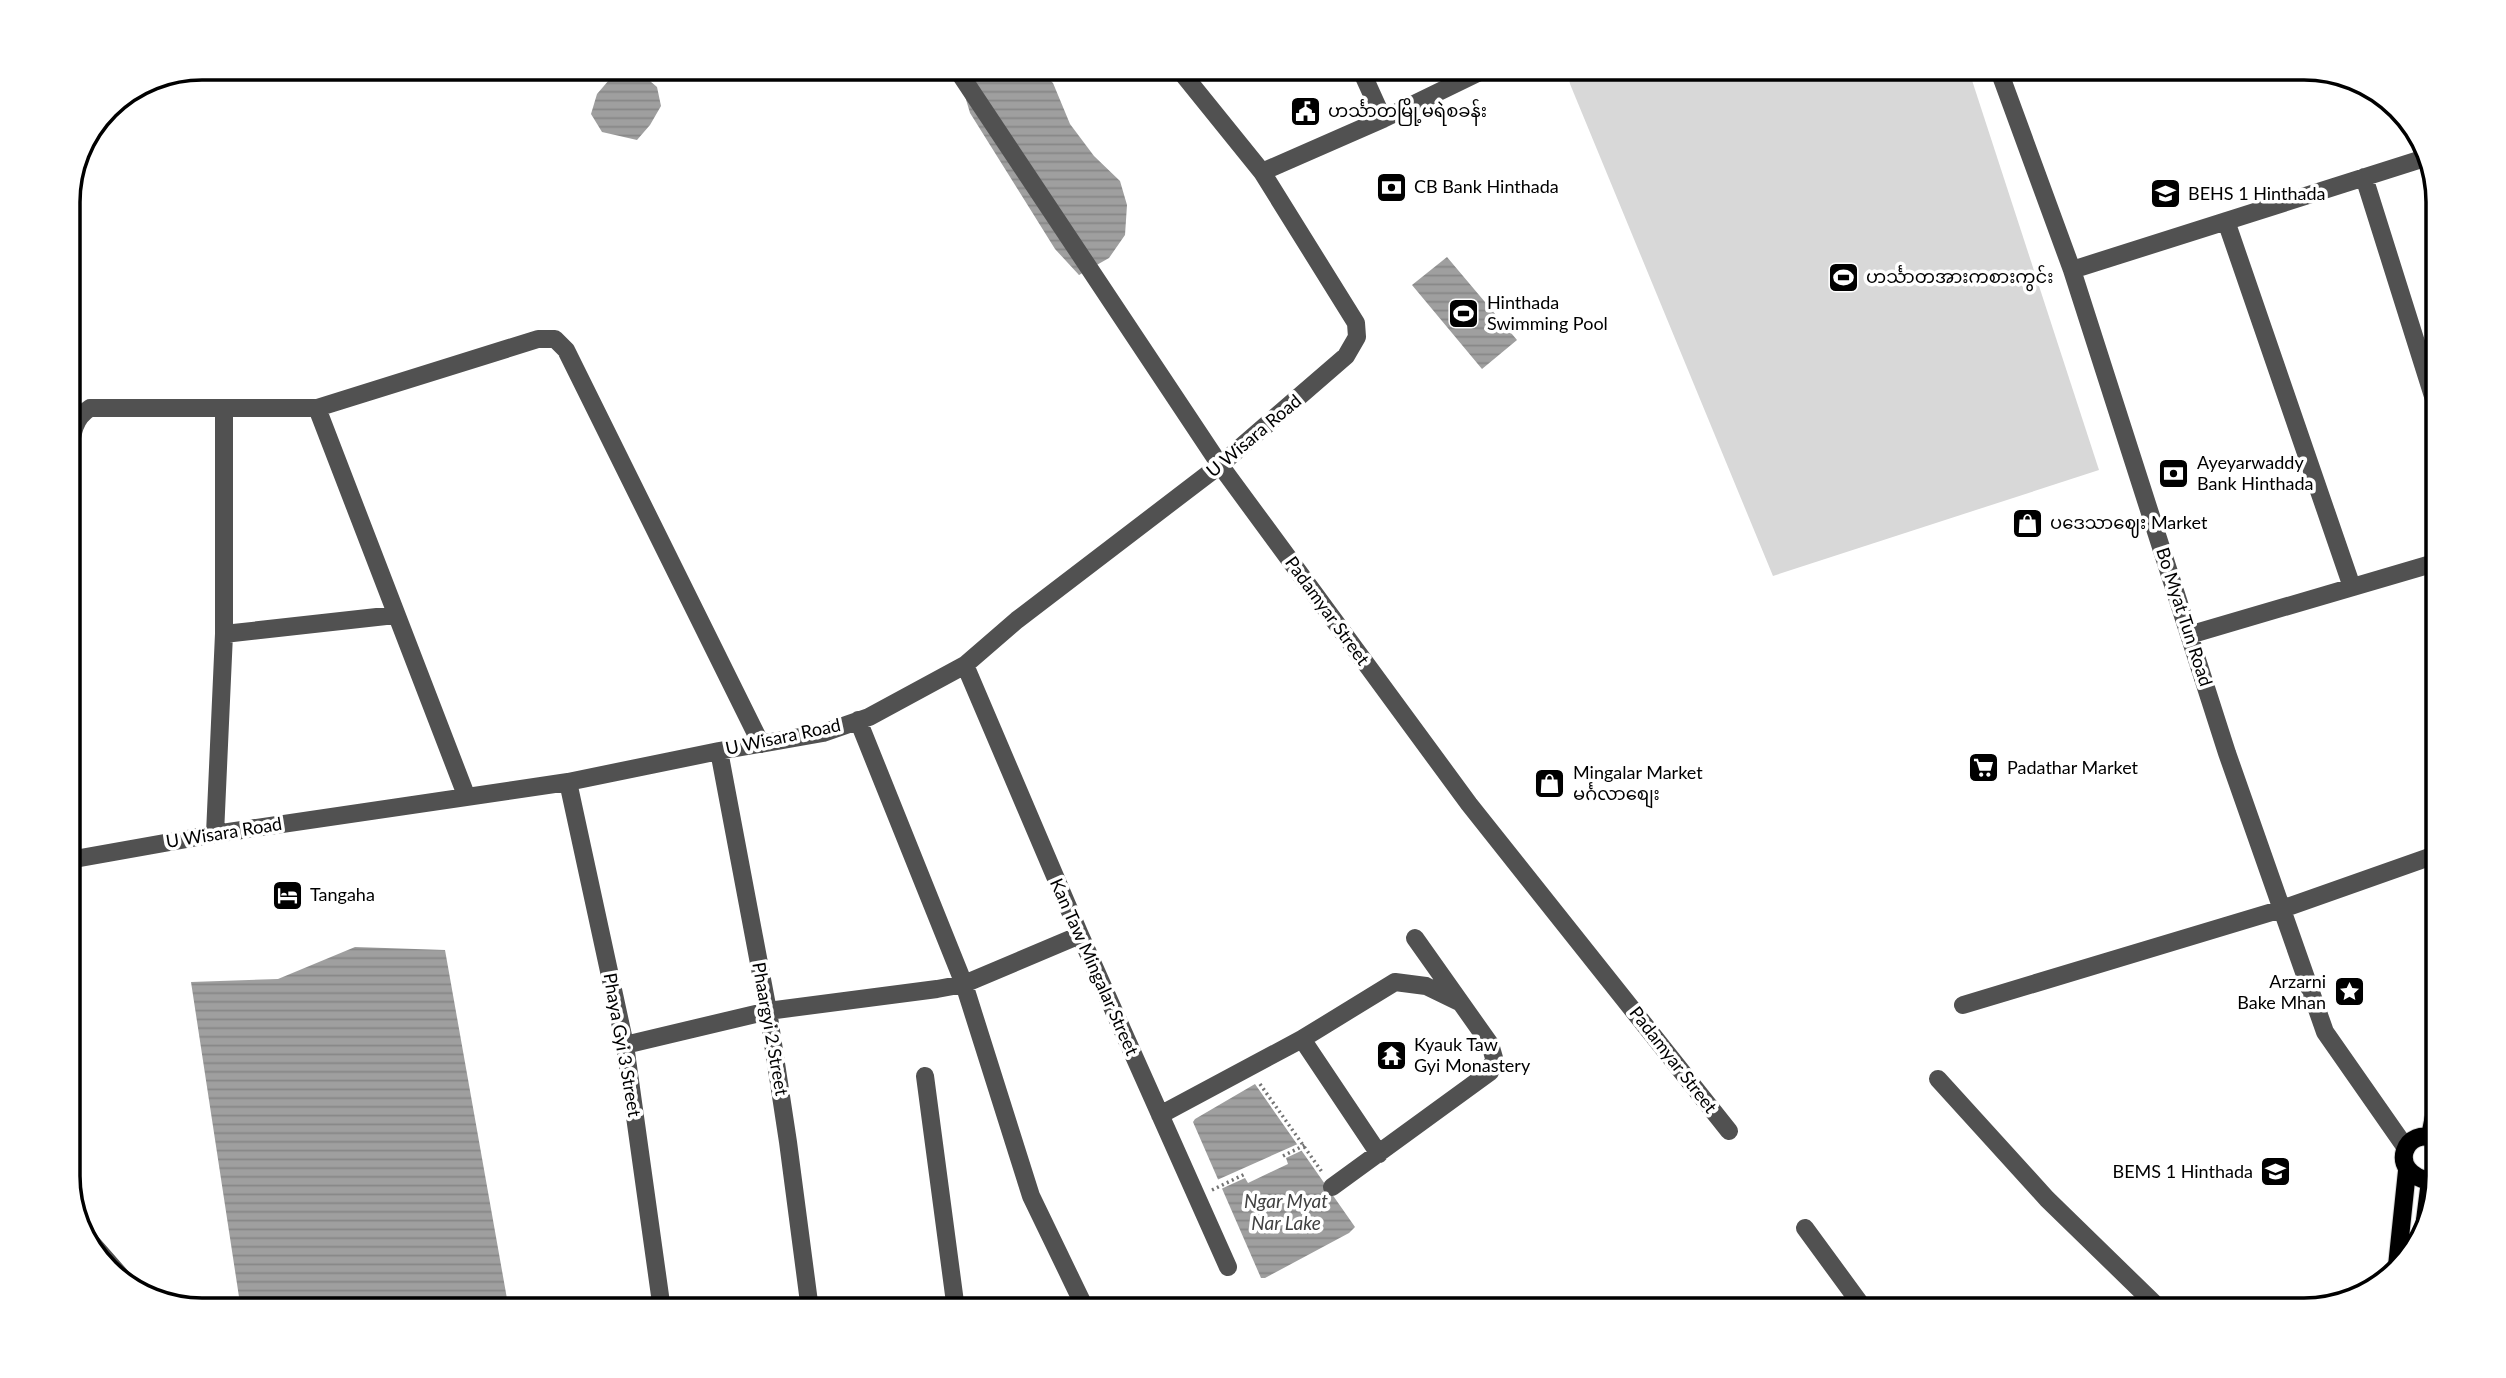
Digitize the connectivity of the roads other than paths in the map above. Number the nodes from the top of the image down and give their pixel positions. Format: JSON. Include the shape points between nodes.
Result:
{"nodes":[{"id":1,"x":964,"y":80,"type":"edge"},
{"id":2,"x":1188,"y":80,"type":"edge"},
{"id":3,"x":1365,"y":80,"type":"edge"},
{"id":4,"x":1463,"y":80,"type":"edge"},
{"id":5,"x":2002,"y":80,"type":"edge"},
{"id":6,"x":1382,"y":119,"type":"junction"},
{"id":7,"x":2418,"y":160,"type":"edge"},
{"id":8,"x":1262,"y":172,"type":"junction"},
{"id":9,"x":2364,"y":177,"type":"junction"},
{"id":10,"x":2227,"y":221,"type":"junction"},
{"id":11,"x":2072,"y":271,"type":"junction"},
{"id":12,"x":2425,"y":371,"type":"edge"},
{"id":13,"x":225,"y":408,"type":"junction"},
{"id":14,"x":317,"y":408,"type":"junction"},
{"id":15,"x":81,"y":414,"type":"edge"},
{"id":16,"x":1220,"y":465,"type":"junction"},
{"id":17,"x":2425,"y":566,"type":"edge"},
{"id":18,"x":2351,"y":587,"type":"junction"},
{"id":19,"x":395,"y":615,"type":"junction"},
{"id":20,"x":224,"y":634,"type":"junction"},
{"id":21,"x":2189,"y":635,"type":"junction"},
{"id":22,"x":965,"y":665,"type":"junction"},
{"id":23,"x":858,"y":720,"type":"junction"},
{"id":24,"x":761,"y":744,"type":"junction"},
{"id":25,"x":719,"y":751,"type":"junction"},
{"id":26,"x":568,"y":782,"type":"junction"},
{"id":27,"x":466,"y":795,"type":"junction"},
{"id":28,"x":215,"y":834,"type":"junction"},
{"id":29,"x":81,"y":858,"type":"edge"},
{"id":30,"x":2426,"y":859,"type":"edge"},
{"id":31,"x":2282,"y":909,"type":"junction"},
{"id":32,"x":1080,"y":935,"type":"junction"},
{"id":33,"x":1415,"y":938,"type":"dead end"},
{"id":34,"x":964,"y":984,"type":"junction"},
{"id":35,"x":1462,"y":1003,"type":"junction"},
{"id":36,"x":1963,"y":1005,"type":"dead end"},
{"id":37,"x":768,"y":1012,"type":"junction"},
{"id":38,"x":1302,"y":1039,"type":"junction"},
{"id":39,"x":625,"y":1045,"type":"junction"},
{"id":40,"x":925,"y":1076,"type":"dead end"},
{"id":41,"x":1938,"y":1079,"type":"dead end"},
{"id":42,"x":1160,"y":1115,"type":"junction"},
{"id":43,"x":1729,"y":1131,"type":"dead end"},
{"id":44,"x":2426,"y":1138,"type":"edge"},
{"id":45,"x":2406,"y":1148,"type":"junction"},
{"id":46,"x":1379,"y":1154,"type":"junction"},
{"id":47,"x":2407,"y":1171,"type":"junction"},
{"id":48,"x":2426,"y":1179,"type":"edge"},
{"id":49,"x":1332,"y":1187,"type":"road end"},
{"id":50,"x":1805,"y":1228,"type":"dead end"},
{"id":51,"x":2399,"y":1251,"type":"edge"},
{"id":52,"x":1228,"y":1267,"type":"dead end"},
{"id":53,"x":660,"y":1298,"type":"edge"},
{"id":54,"x":808,"y":1298,"type":"edge"},
{"id":55,"x":954,"y":1298,"type":"edge"},
{"id":56,"x":1080,"y":1298,"type":"edge"},
{"id":57,"x":1856,"y":1298,"type":"edge"},
{"id":58,"x":2149,"y":1298,"type":"edge"}],
"edges":[{"from":1,"to":16,"type":"street","name":"Padamyar Street"},
{"from":2,"to":8,"type":"street"},
{"from":3,"to":6,"type":"street"},
{"from":4,"to":6,"type":"street"},
{"from":5,"to":11,"type":"street","name":"Bo Myat Tun Road"},
{"from":6,"to":8,"type":"street"},
{"from":7,"to":9,"type":"street"},
{"from":8,"to":16,"type":"street","name":"U Wisara Road","via":[[1356,323],[1357,337],[1346,356]]},
{"from":9,"to":10,"type":"street"},
{"from":9,"to":12,"type":"street"},
{"from":10,"to":11,"type":"street"},
{"from":10,"to":18,"type":"street"},
{"from":11,"to":21,"type":"street","name":"Bo Myat Tun Road"},
{"from":13,"to":14,"type":"street"},
{"from":13,"to":15,"type":"street","via":[[90,408]]},
{"from":13,"to":20,"type":"street"},
{"from":14,"to":19,"type":"street"},
{"from":14,"to":24,"type":"street","via":[[538,339],[555,339],[566,350]]},
{"from":16,"to":22,"type":"street","name":"U Wisara Road"},
{"from":16,"to":43,"type":"street","name":"Padamyar Street","via":[[1469,804]]},
{"from":17,"to":18,"type":"street"},
{"from":18,"to":21,"type":"street"},
{"from":19,"to":20,"type":"street"},
{"from":19,"to":27,"type":"street"},
{"from":20,"to":28,"type":"street"},
{"from":21,"to":31,"type":"street","name":"Bo Myat Tun Road"},
{"from":22,"to":23,"type":"street","name":"U Wisara Road"},
{"from":22,"to":32,"type":"street","name":"Kan Taw Mingalar Street"},
{"from":23,"to":24,"type":"street","name":"U Wisara Road","via":[[823,733]]},
{"from":23,"to":34,"type":"street"},
{"from":24,"to":25,"type":"street","name":"U Wisara Road"},
{"from":25,"to":26,"type":"street","name":"U Wisara Road"},
{"from":25,"to":37,"type":"street","name":"Phaargyi 2 Street"},
{"from":26,"to":27,"type":"street","name":"U Wisara Road"},
{"from":26,"to":39,"type":"street","name":"Phaya Gyi 3 Street"},
{"from":27,"to":28,"type":"street","name":"U Wisara Road"},
{"from":28,"to":29,"type":"street","name":"U Wisara Road"},
{"from":30,"to":31,"type":"street"},
{"from":31,"to":36,"type":"street"},
{"from":31,"to":45,"type":"street","name":"Bo Myat Tun Road","via":[[2325,1032]]},
{"from":32,"to":34,"type":"street"},
{"from":32,"to":42,"type":"street","name":"Kan Taw Mingalar Street"},
{"from":33,"to":35,"type":"street"},
{"from":34,"to":37,"type":"street"},
{"from":34,"to":56,"type":"street","via":[[1031,1196]]},
{"from":35,"to":38,"type":"street","via":[[1426,986],[1395,982]]},
{"from":35,"to":46,"type":"street","via":[[1490,1044],[1494,1058],[1490,1072]]},
{"from":37,"to":39,"type":"street"},
{"from":37,"to":54,"type":"street","name":"Phaargyi 2 Street"},
{"from":38,"to":42,"type":"street"},
{"from":38,"to":46,"type":"street"},
{"from":39,"to":53,"type":"street","name":"Phaya Gyi 3 Street"},
{"from":40,"to":55,"type":"street"},
{"from":41,"to":58,"type":"street","via":[[2046,1199]]},
{"from":42,"to":52,"type":"street","name":"Kan Taw Mingalar Street"},
{"from":44,"to":45,"type":"main road","via":[[2416,1138]]},
{"from":45,"to":47,"type":"main road"},
{"from":46,"to":49,"type":"street"},
{"from":47,"to":48,"type":"main road"},
{"from":47,"to":51,"type":"main road"},
{"from":50,"to":57,"type":"street"}]}
